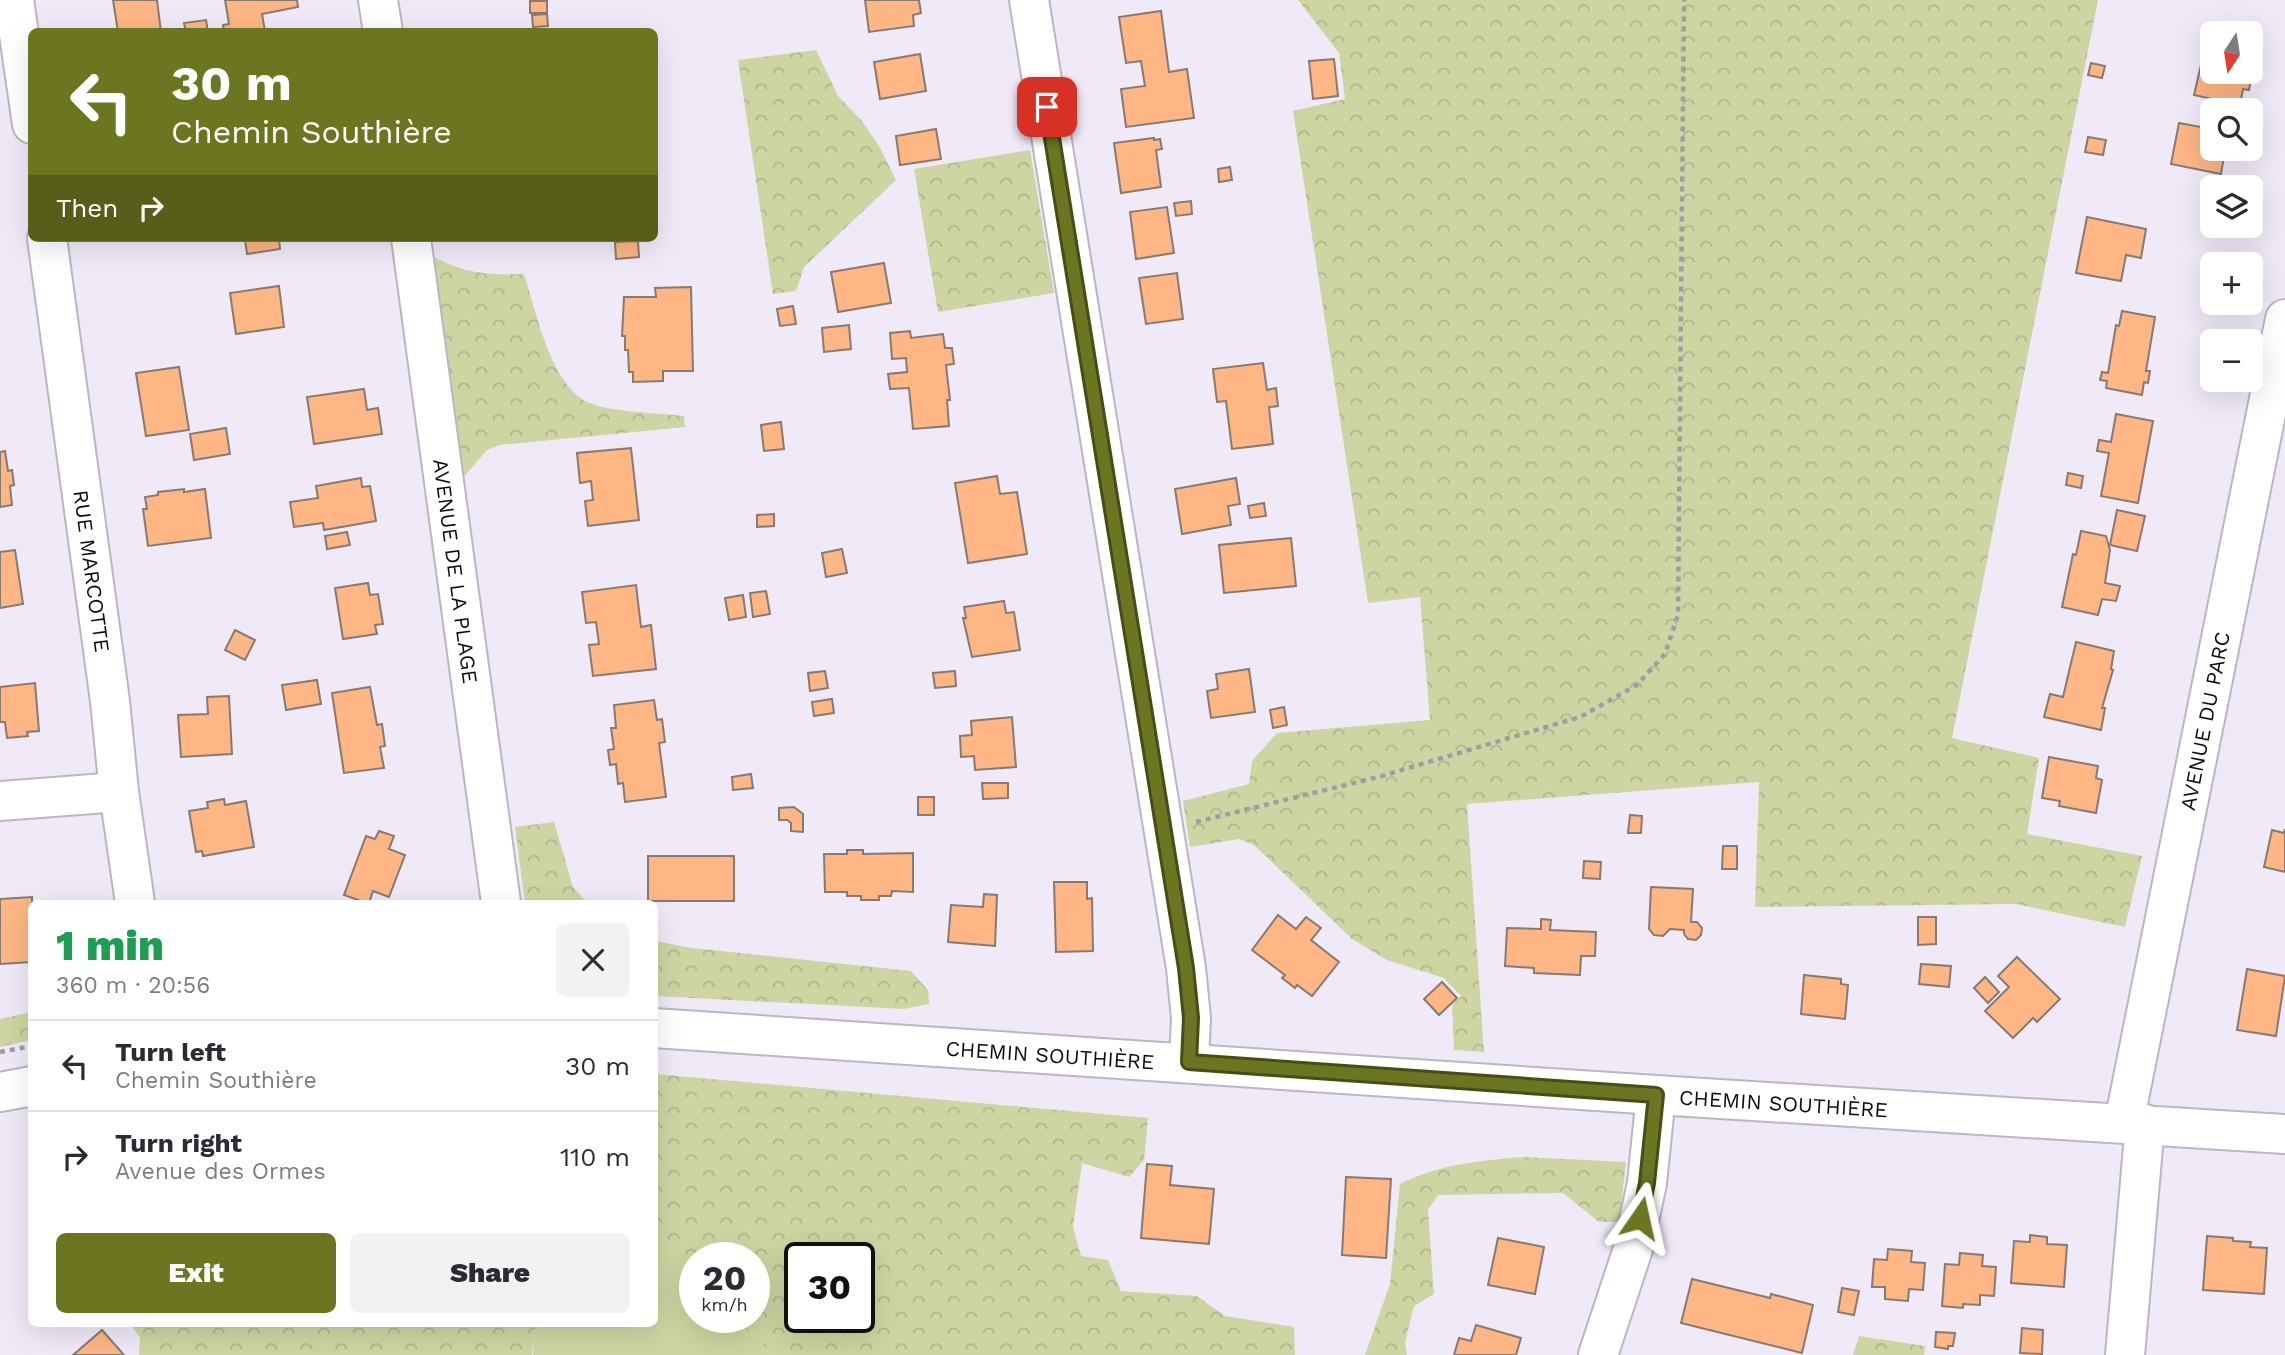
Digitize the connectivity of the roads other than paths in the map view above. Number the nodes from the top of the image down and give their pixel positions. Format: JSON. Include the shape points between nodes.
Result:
{"nodes":[{"id":1,"x":14,"y":0,"type":"edge"},
{"id":2,"x":378,"y":0,"type":"edge"},
{"id":3,"x":1029,"y":0,"type":"edge"},
{"id":4,"x":382,"y":28,"type":"edge"},
{"id":5,"x":28,"y":96,"type":"edge"},
{"id":6,"x":48,"y":242,"type":"edge"},
{"id":7,"x":412,"y":242,"type":"edge"},
{"id":8,"x":2285,"y":319,"type":"edge"},
{"id":9,"x":119,"y":792,"type":"junction"},
{"id":10,"x":0,"y":801,"type":"edge"},
{"id":11,"x":135,"y":900,"type":"edge"},
{"id":12,"x":501,"y":900,"type":"edge"},
{"id":13,"x":658,"y":1028,"type":"edge"},
{"id":14,"x":1189,"y":1062,"type":"junction"},
{"id":15,"x":28,"y":1087,"type":"edge"},
{"id":16,"x":0,"y":1093,"type":"edge"},
{"id":17,"x":1656,"y":1095,"type":"junction"},
{"id":18,"x":2134,"y":1124,"type":"junction"},
{"id":19,"x":2285,"y":1134,"type":"edge"},
{"id":20,"x":1598,"y":1355,"type":"edge"},
{"id":21,"x":2125,"y":1355,"type":"edge"}],
"edges":[{"from":1,"to":5,"type":"street"},
{"from":2,"to":4,"type":"street"},
{"from":3,"to":14,"type":"street","via":[[1190,996]]},
{"from":6,"to":9,"type":"street","name":"RUE MARCOTTE"},
{"from":7,"to":12,"type":"street","name":"AVENUE DE LA PLAGE"},
{"from":8,"to":18,"type":"street","name":"AVENUE DU PARC"},
{"from":9,"to":10,"type":"street"},
{"from":9,"to":11,"type":"street","name":"RUE MARCOTTE"},
{"from":13,"to":14,"type":"street","name":"CHEMIN SOUTHIÈRE"},
{"from":14,"to":17,"type":"street","name":"CHEMIN SOUTHIÈRE"},
{"from":15,"to":16,"type":"street"},
{"from":17,"to":18,"type":"street","name":"CHEMIN SOUTHIÈRE"},
{"from":17,"to":20,"type":"street","via":[[1647,1183],[1633,1250]]},
{"from":18,"to":19,"type":"street","name":"CHEMIN SOUTHIÈRE"},
{"from":18,"to":21,"type":"street","name":"AVENUE DU PARC"}]}
